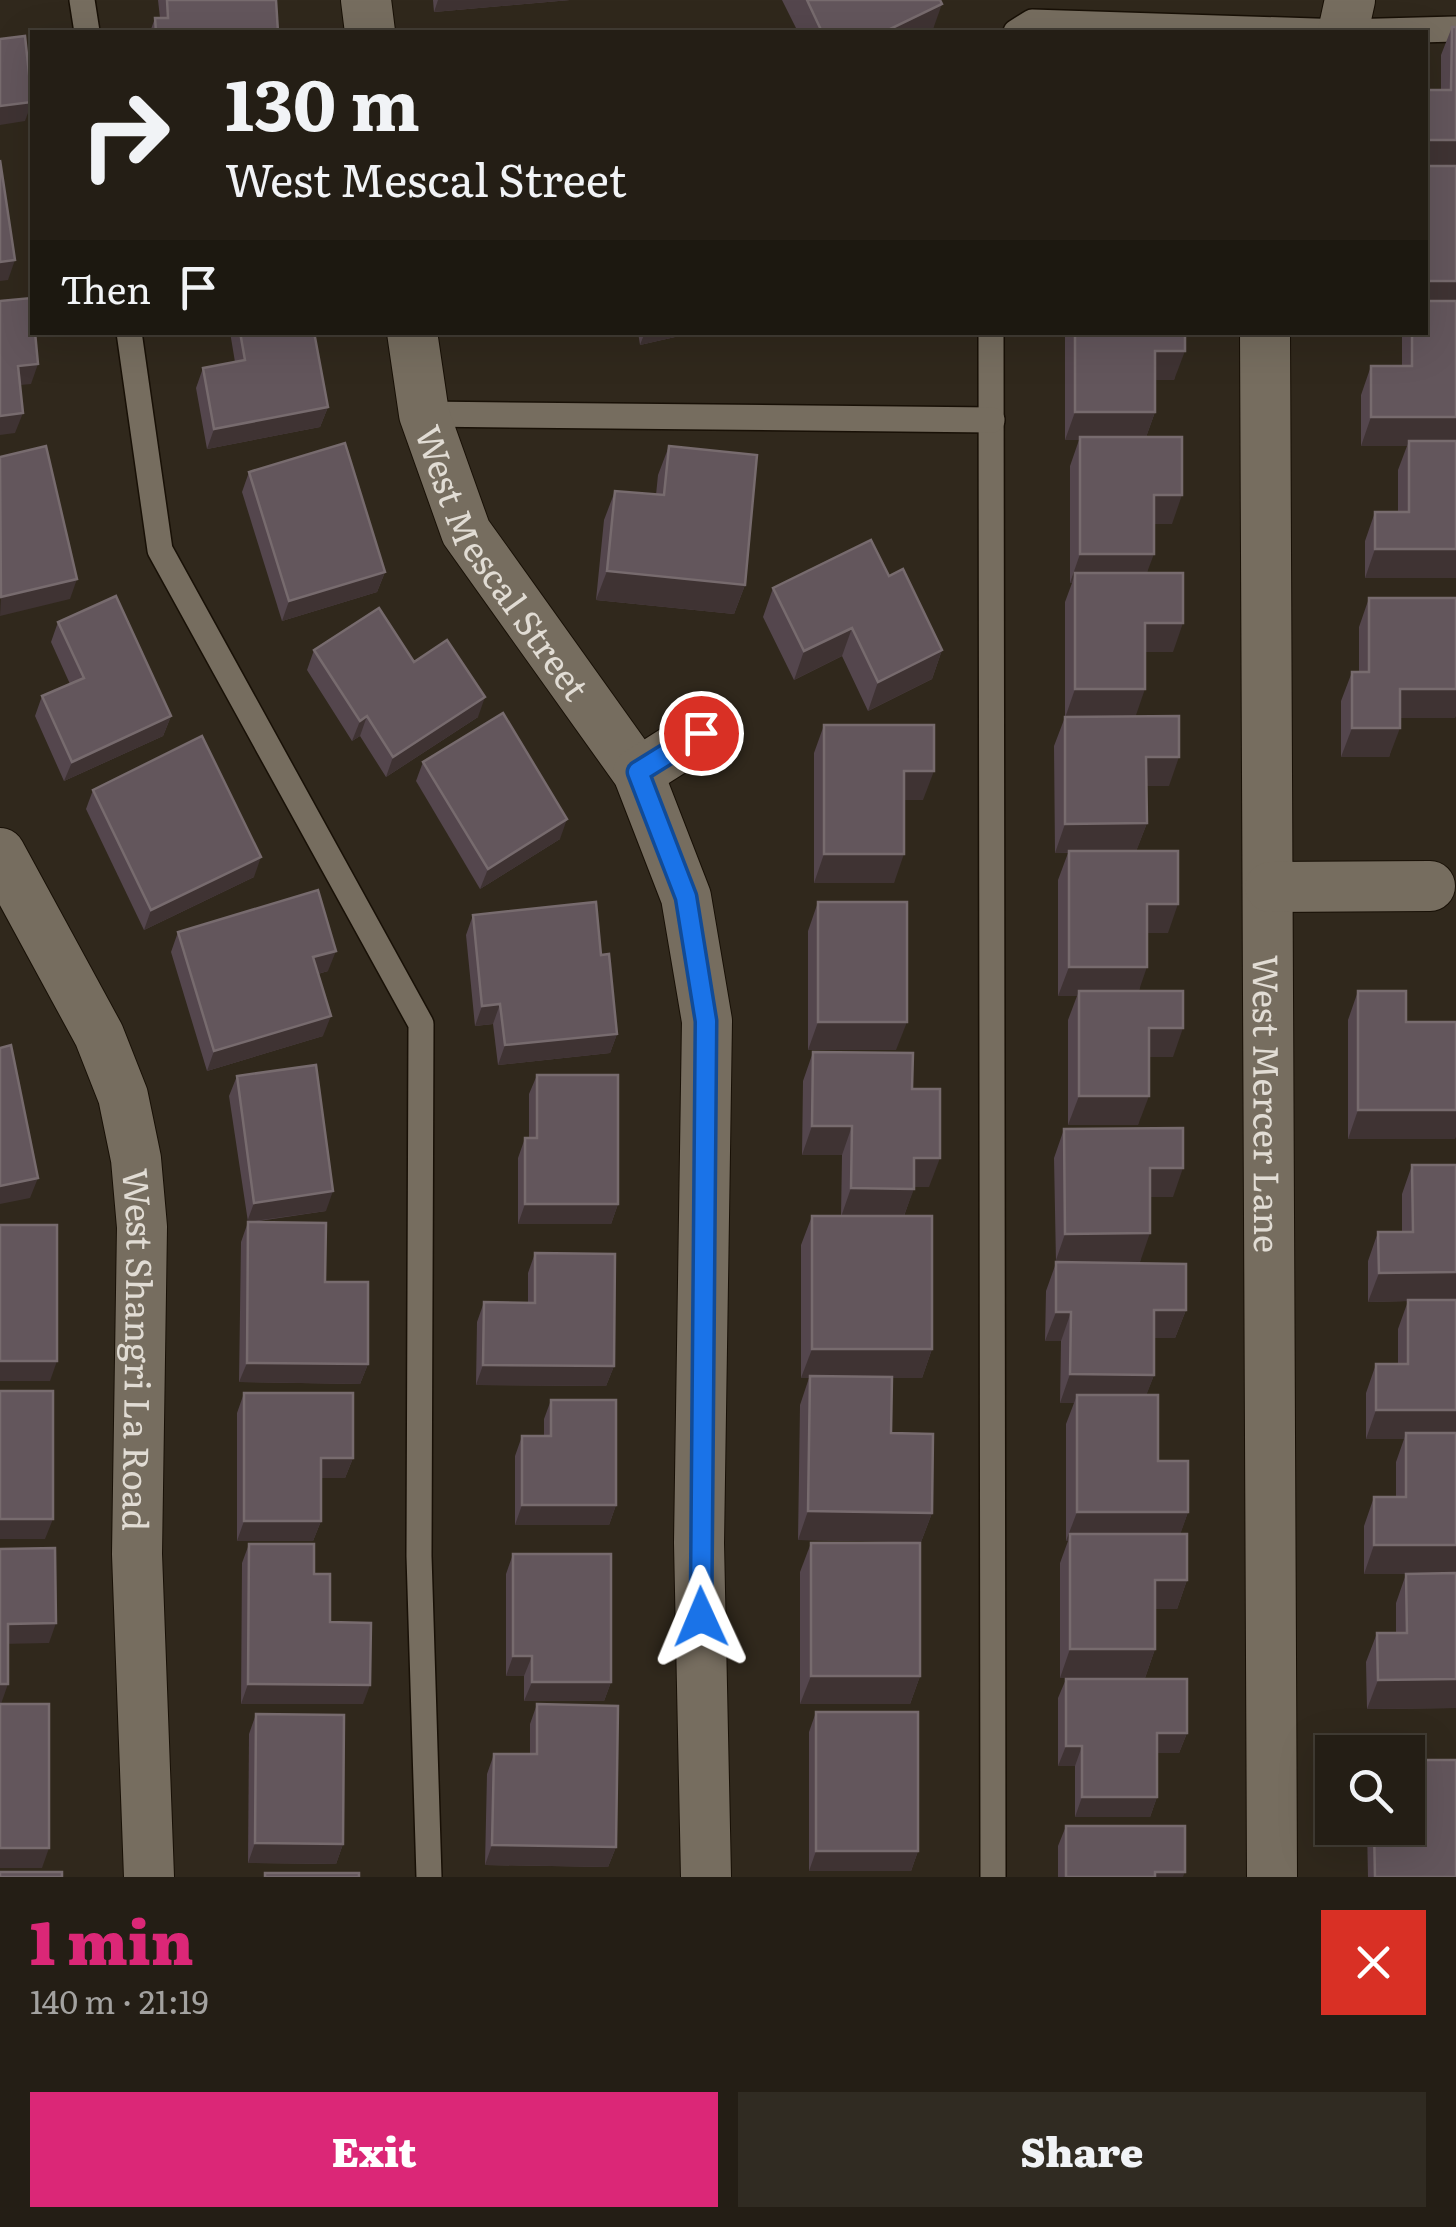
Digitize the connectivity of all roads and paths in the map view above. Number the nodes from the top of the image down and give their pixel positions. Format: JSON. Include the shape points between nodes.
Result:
{"nodes":[{"id":1,"x":82,"y":0,"type":"edge"},
{"id":2,"x":366,"y":0,"type":"edge"},
{"id":3,"x":1350,"y":0,"type":"edge"},
{"id":4,"x":1456,"y":29,"type":"edge"},
{"id":5,"x":86,"y":30,"type":"edge"},
{"id":6,"x":370,"y":30,"type":"edge"},
{"id":7,"x":1019,"y":30,"type":"edge"},
{"id":8,"x":1281,"y":30,"type":"edge"},
{"id":9,"x":1343,"y":30,"type":"edge"},
{"id":10,"x":1418,"y":30,"type":"edge"},
{"id":11,"x":130,"y":335,"type":"edge"},
{"id":12,"x":412,"y":335,"type":"edge"},
{"id":13,"x":992,"y":335,"type":"edge"},
{"id":14,"x":1265,"y":335,"type":"edge"},
{"id":15,"x":424,"y":414,"type":"junction"},
{"id":16,"x":992,"y":420,"type":"junction"},
{"id":17,"x":701,"y":733,"type":"dead end"},
{"id":18,"x":638,"y":772,"type":"junction"},
{"id":19,"x":0,"y":854,"type":"edge"},
{"id":20,"x":1430,"y":886,"type":"dead end"},
{"id":21,"x":1270,"y":887,"type":"junction"},
{"id":22,"x":150,"y":1877,"type":"edge"},
{"id":23,"x":429,"y":1877,"type":"edge"},
{"id":24,"x":706,"y":1877,"type":"edge"},
{"id":25,"x":993,"y":1877,"type":"edge"},
{"id":26,"x":1272,"y":1877,"type":"edge"}],
"edges":[{"from":1,"to":5,"type":"lane"},
{"from":2,"to":6,"type":"street"},
{"from":3,"to":9,"type":"street"},
{"from":4,"to":10,"type":"lane"},
{"from":7,"to":8,"type":"lane","via":[[1032,22]]},
{"from":11,"to":23,"type":"lane","via":[[160,550],[421,1024],[418,1556]]},
{"from":12,"to":15,"type":"street","name":"West Mescal Street"},
{"from":13,"to":16,"type":"lane"},
{"from":14,"to":21,"type":"street","name":"West Mercer Lane"},
{"from":15,"to":16,"type":"lane"},
{"from":15,"to":18,"type":"street","name":"West Mescal Street","via":[[466,532]]},
{"from":16,"to":25,"type":"lane"},
{"from":17,"to":18,"type":"street"},
{"from":18,"to":24,"type":"street","name":"West Mescal Street","via":[[686,897],[706,1021],[700,1542]]},
{"from":19,"to":22,"type":"street","name":"West Shangri La Road","via":[[98,1035],[124,1096],[136,1159],[142,1227],[137,1554]]},
{"from":20,"to":21,"type":"street"},
{"from":21,"to":26,"type":"street","name":"West Mercer Lane"}]}
